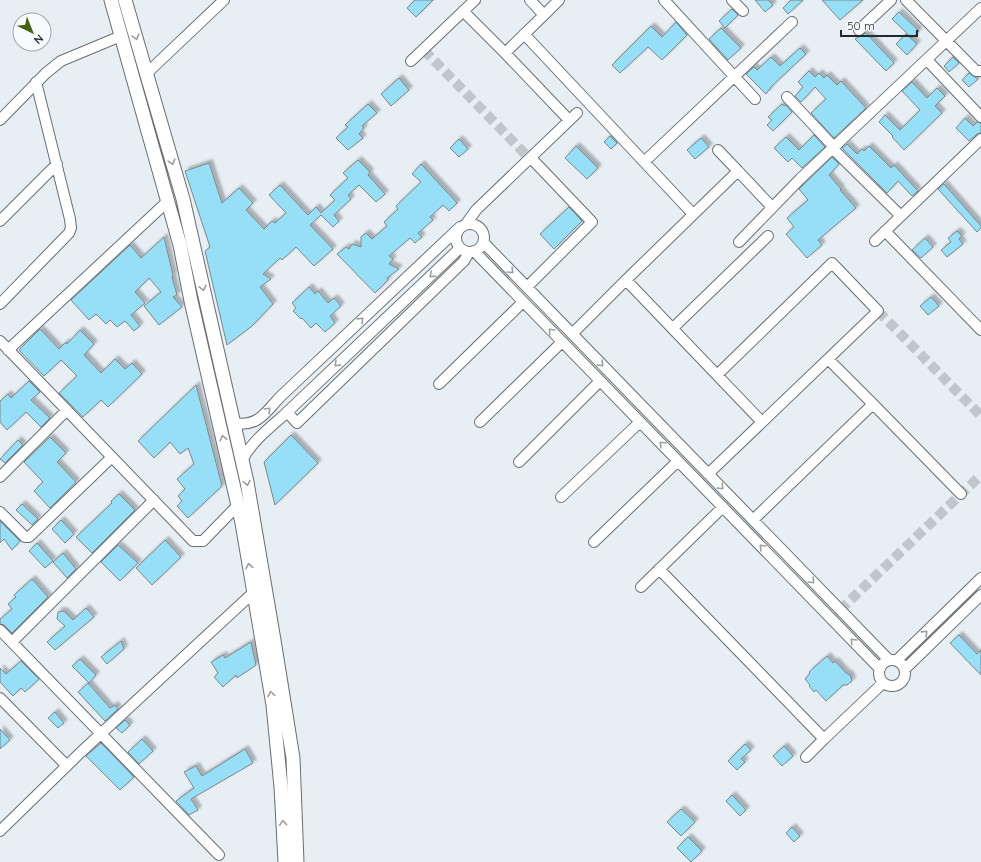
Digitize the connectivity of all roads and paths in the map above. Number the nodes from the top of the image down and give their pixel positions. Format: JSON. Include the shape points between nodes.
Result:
{"nodes":[{"id":1,"x":112,"y":0,"type":"edge"},
{"id":2,"x":125,"y":0,"type":"edge"},
{"id":3,"x":224,"y":0,"type":"edge"},
{"id":4,"x":475,"y":0,"type":"edge"},
{"id":5,"x":530,"y":0,"type":"edge"},
{"id":6,"x":559,"y":0,"type":"edge"},
{"id":7,"x":664,"y":0,"type":"edge"},
{"id":8,"x":732,"y":0,"type":"edge"},
{"id":9,"x":891,"y":0,"type":"edge"},
{"id":10,"x":906,"y":0,"type":"edge"},
{"id":11,"x":981,"y":8,"type":"edge"},
{"id":12,"x":464,"y":11,"type":"junction"},
{"id":13,"x":743,"y":11,"type":"dead end"},
{"id":14,"x":544,"y":15,"type":"junction"},
{"id":15,"x":792,"y":22,"type":"dead end"},
{"id":16,"x":859,"y":30,"type":"dead end"},
{"id":17,"x":524,"y":34,"type":"junction"},
{"id":18,"x":121,"y":36,"type":"junction"},
{"id":19,"x":947,"y":41,"type":"junction"},
{"id":20,"x":504,"y":53,"type":"junction"},
{"id":21,"x":927,"y":60,"type":"junction"},
{"id":22,"x":411,"y":61,"type":"dead end"},
{"id":23,"x":981,"y":71,"type":"edge"},
{"id":24,"x":146,"y":74,"type":"junction"},
{"id":25,"x":734,"y":77,"type":"junction"},
{"id":26,"x":36,"y":82,"type":"junction"},
{"id":27,"x":787,"y":97,"type":"dead end"},
{"id":28,"x":755,"y":99,"type":"dead end"},
{"id":29,"x":981,"y":117,"type":"edge"},
{"id":30,"x":0,"y":120,"type":"edge"},
{"id":31,"x":981,"y":139,"type":"edge"},
{"id":32,"x":833,"y":148,"type":"junction"},
{"id":33,"x":718,"y":150,"type":"dead end"},
{"id":34,"x":531,"y":158,"type":"junction"},
{"id":35,"x":644,"y":162,"type":"junction"},
{"id":36,"x":56,"y":164,"type":"junction"},
{"id":37,"x":738,"y":171,"type":"junction"},
{"id":38,"x":168,"y":201,"type":"junction"},
{"id":39,"x":770,"y":205,"type":"dead end"},
{"id":40,"x":694,"y":214,"type":"junction"},
{"id":41,"x":901,"y":216,"type":"junction"},
{"id":42,"x":0,"y":221,"type":"edge"},
{"id":43,"x":463,"y":225,"type":"junction"},
{"id":44,"x":885,"y":231,"type":"junction"},
{"id":45,"x":768,"y":236,"type":"dead end"},
{"id":46,"x":875,"y":241,"type":"dead end"},
{"id":47,"x":739,"y":242,"type":"dead end"},
{"id":48,"x":484,"y":243,"type":"junction"},
{"id":49,"x":468,"y":250,"type":"junction"},
{"id":50,"x":626,"y":280,"type":"junction"},
{"id":51,"x":527,"y":287,"type":"junction"},
{"id":52,"x":524,"y":302,"type":"junction"},
{"id":53,"x":0,"y":304,"type":"edge"},
{"id":54,"x":673,"y":328,"type":"junction"},
{"id":55,"x":981,"y":330,"type":"edge"},
{"id":56,"x":572,"y":334,"type":"junction"},
{"id":57,"x":0,"y":341,"type":"edge"},
{"id":58,"x":562,"y":342,"type":"junction"},
{"id":59,"x":8,"y":350,"type":"junction"},
{"id":60,"x":828,"y":359,"type":"junction"},
{"id":61,"x":222,"y":371,"type":"junction"},
{"id":62,"x":717,"y":375,"type":"junction"},
{"id":63,"x":210,"y":380,"type":"junction"},
{"id":64,"x":600,"y":381,"type":"junction"},
{"id":65,"x":439,"y":384,"type":"dead end"},
{"id":66,"x":873,"y":404,"type":"junction"},
{"id":67,"x":67,"y":410,"type":"junction"},
{"id":68,"x":287,"y":412,"type":"junction"},
{"id":69,"x":480,"y":422,"type":"dead end"},
{"id":70,"x":640,"y":422,"type":"junction"},
{"id":71,"x":762,"y":422,"type":"junction"},
{"id":72,"x":234,"y":423,"type":"junction"},
{"id":73,"x":112,"y":457,"type":"junction"},
{"id":74,"x":242,"y":460,"type":"junction"},
{"id":75,"x":678,"y":461,"type":"junction"},
{"id":76,"x":519,"y":462,"type":"dead end"},
{"id":77,"x":708,"y":474,"type":"junction"},
{"id":78,"x":0,"y":477,"type":"edge"},
{"id":79,"x":961,"y":494,"type":"dead end"},
{"id":80,"x":561,"y":498,"type":"dead end"},
{"id":81,"x":154,"y":500,"type":"junction"},
{"id":82,"x":238,"y":505,"type":"junction"},
{"id":83,"x":723,"y":507,"type":"junction"},
{"id":84,"x":0,"y":512,"type":"edge"},
{"id":85,"x":753,"y":520,"type":"junction"},
{"id":86,"x":594,"y":542,"type":"dead end"},
{"id":87,"x":659,"y":569,"type":"junction"},
{"id":88,"x":981,"y":578,"type":"edge"},
{"id":89,"x":642,"y":587,"type":"dead end"},
{"id":90,"x":254,"y":592,"type":"junction"},
{"id":91,"x":981,"y":595,"type":"edge"},
{"id":92,"x":0,"y":630,"type":"edge"},
{"id":93,"x":12,"y":642,"type":"junction"},
{"id":94,"x":268,"y":642,"type":"junction"},
{"id":95,"x":893,"y":660,"type":"junction"},
{"id":96,"x":880,"y":669,"type":"junction"},
{"id":97,"x":905,"y":669,"type":"junction"},
{"id":98,"x":883,"y":683,"type":"junction"},
{"id":99,"x":0,"y":698,"type":"edge"},
{"id":100,"x":101,"y":734,"type":"junction"},
{"id":101,"x":824,"y":739,"type":"junction"},
{"id":102,"x":806,"y":757,"type":"dead end"},
{"id":103,"x":67,"y":766,"type":"junction"},
{"id":104,"x":288,"y":786,"type":"junction"},
{"id":105,"x":0,"y":831,"type":"edge"},
{"id":106,"x":219,"y":855,"type":"dead end"},
{"id":107,"x":285,"y":862,"type":"edge"},
{"id":108,"x":297,"y":862,"type":"edge"}],
"edges":[{"from":1,"to":18,"type":"main road"},
{"from":2,"to":24,"type":"main road","one_way":true},
{"from":3,"to":24,"type":"street"},
{"from":4,"to":12,"type":"street"},
{"from":5,"to":14,"type":"street"},
{"from":6,"to":14,"type":"street"},
{"from":7,"to":25,"type":"street"},
{"from":8,"to":13,"type":"street"},
{"from":9,"to":16,"type":"street"},
{"from":10,"to":19,"type":"street"},
{"from":11,"to":19,"type":"street"},
{"from":12,"to":20,"type":"street"},
{"from":12,"to":22,"type":"street"},
{"from":14,"to":17,"type":"street"},
{"from":15,"to":25,"type":"street"},
{"from":17,"to":20,"type":"street"},
{"from":17,"to":35,"type":"street"},
{"from":18,"to":26,"type":"street","via":[[61,61]]},
{"from":18,"to":38,"type":"main road"},
{"from":19,"to":21,"type":"street"},
{"from":19,"to":23,"type":"street","via":[[976,71]]},
{"from":20,"to":34,"type":"street","via":[[573,117]]},
{"from":21,"to":29,"type":"street"},
{"from":21,"to":32,"type":"street"},
{"from":24,"to":61,"type":"main road","one_way":true,"via":[[183,199]]},
{"from":25,"to":28,"type":"street"},
{"from":25,"to":35,"type":"street"},
{"from":26,"to":30,"type":"street"},
{"from":26,"to":36,"type":"street"},
{"from":27,"to":32,"type":"street"},
{"from":31,"to":41,"type":"street"},
{"from":32,"to":41,"type":"street"},
{"from":32,"to":47,"type":"street"},
{"from":33,"to":37,"type":"street"},
{"from":34,"to":43,"type":"street"},
{"from":34,"to":51,"type":"street","via":[[592,222]]},
{"from":35,"to":40,"type":"street"},
{"from":36,"to":42,"type":"street"},
{"from":36,"to":53,"type":"street","via":[[71,228]]},
{"from":37,"to":39,"type":"street"},
{"from":37,"to":40,"type":"street"},
{"from":38,"to":59,"type":"street"},
{"from":38,"to":63,"type":"main road"},
{"from":40,"to":50,"type":"street"},
{"from":41,"to":44,"type":"street"},
{"from":43,"to":48,"type":"street","via":[[472,223],[483,230]]},
{"from":43,"to":49,"type":"street","via":[[456,238],[457,243]]},
{"from":72,"to":43,"type":"street","one_way":true,"via":[[254,423],[263,416]]},
{"from":44,"to":46,"type":"street"},
{"from":44,"to":55,"type":"street"},
{"from":45,"to":54,"type":"street"},
{"from":48,"to":49,"type":"street","via":[[478,250]]},
{"from":48,"to":51,"type":"street","one_way":true},
{"from":49,"to":52,"type":"street"},
{"from":49,"to":68,"type":"street","one_way":true},
{"from":49,"to":68,"type":"street","via":[[464,261],[297,423]]},
{"from":50,"to":54,"type":"street"},
{"from":50,"to":56,"type":"street"},
{"from":51,"to":56,"type":"street"},
{"from":58,"to":52,"type":"street","one_way":true},
{"from":52,"to":65,"type":"street"},
{"from":54,"to":62,"type":"street"},
{"from":56,"to":77,"type":"street","one_way":true},
{"from":57,"to":59,"type":"street"},
{"from":58,"to":64,"type":"street"},
{"from":58,"to":69,"type":"street"},
{"from":59,"to":67,"type":"street"},
{"from":60,"to":62,"type":"street","via":[[878,311],[829,261]]},
{"from":60,"to":66,"type":"street"},
{"from":60,"to":71,"type":"street"},
{"from":61,"to":63,"type":"main road"},
{"from":61,"to":72,"type":"main road"},
{"from":62,"to":71,"type":"street"},
{"from":82,"to":63,"type":"main road","one_way":true},
{"from":64,"to":70,"type":"street"},
{"from":64,"to":76,"type":"street"},
{"from":66,"to":79,"type":"street"},
{"from":66,"to":85,"type":"street"},
{"from":67,"to":73,"type":"street"},
{"from":67,"to":78,"type":"street"},
{"from":68,"to":74,"type":"street","via":[[253,444]]},
{"from":75,"to":70,"type":"street","one_way":true},
{"from":70,"to":80,"type":"street"},
{"from":71,"to":77,"type":"street"},
{"from":72,"to":74,"type":"main road"},
{"from":73,"to":81,"type":"street"},
{"from":73,"to":84,"type":"street","via":[[28,537]]},
{"from":74,"to":94,"type":"main road","one_way":true},
{"from":75,"to":83,"type":"street"},
{"from":75,"to":86,"type":"street"},
{"from":77,"to":85,"type":"street","one_way":true},
{"from":81,"to":82,"type":"street","via":[[193,541],[202,541]]},
{"from":81,"to":93,"type":"street"},
{"from":90,"to":82,"type":"main road","one_way":true},
{"from":83,"to":87,"type":"street"},
{"from":96,"to":83,"type":"street","one_way":true},
{"from":85,"to":95,"type":"street","one_way":true},
{"from":87,"to":89,"type":"street"},
{"from":87,"to":101,"type":"street"},
{"from":95,"to":88,"type":"street","one_way":true},
{"from":90,"to":94,"type":"main road"},
{"from":90,"to":100,"type":"street"},
{"from":91,"to":97,"type":"street"},
{"from":92,"to":93,"type":"street"},
{"from":93,"to":100,"type":"street"},
{"from":94,"to":104,"type":"main road","via":[[292,758]]},
{"from":95,"to":96,"type":"street","via":[[885,662]]},
{"from":95,"to":97,"type":"street"},
{"from":96,"to":98,"type":"street"},
{"from":97,"to":98,"type":"street","via":[[905,677],[900,684],[889,686]]},
{"from":98,"to":101,"type":"street"},
{"from":99,"to":103,"type":"street"},
{"from":100,"to":103,"type":"street"},
{"from":100,"to":106,"type":"street"},
{"from":101,"to":102,"type":"street"},
{"from":103,"to":105,"type":"street"},
{"from":107,"to":104,"type":"main road","one_way":true},
{"from":104,"to":108,"type":"main road"}]}
